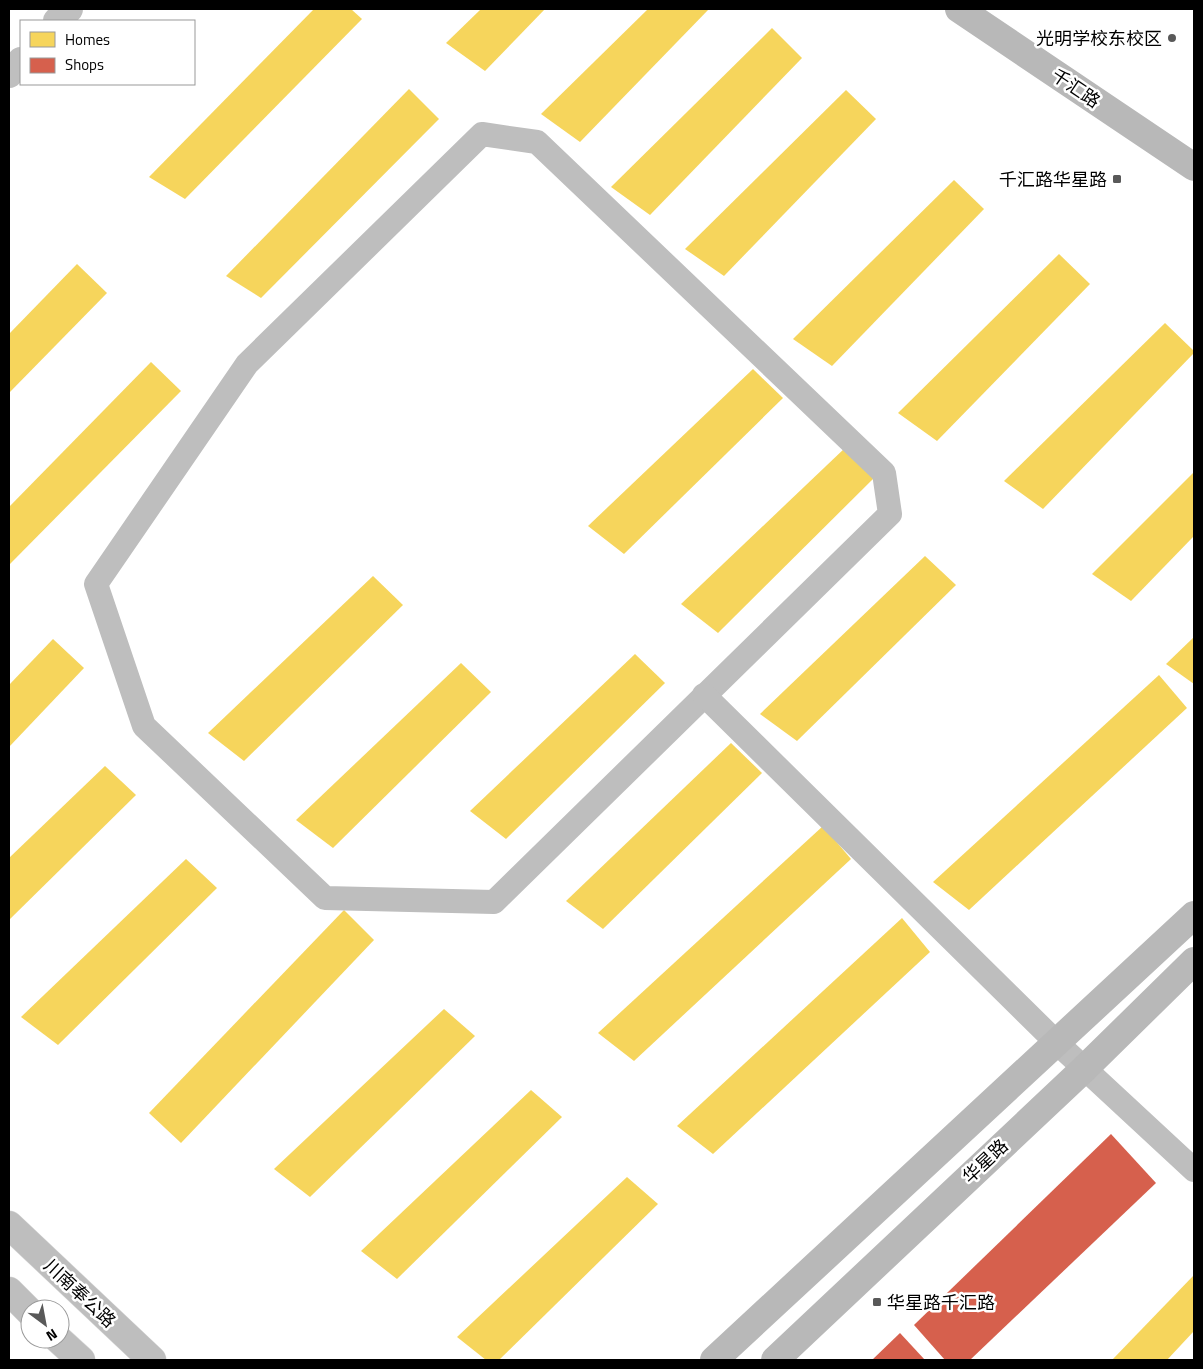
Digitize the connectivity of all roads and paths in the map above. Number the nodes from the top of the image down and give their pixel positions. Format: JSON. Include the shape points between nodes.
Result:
{"nodes":[{"id":1,"x":959,"y":9,"type":"edge"},
{"id":2,"x":1194,"y":167,"type":"edge"},
{"id":3,"x":704,"y":695,"type":"junction"},
{"id":4,"x":1194,"y":915,"type":"edge"},
{"id":5,"x":1194,"y":961,"type":"edge"},
{"id":6,"x":1057,"y":1043,"type":"junction"},
{"id":7,"x":1084,"y":1069,"type":"junction"},
{"id":8,"x":1194,"y":1170,"type":"edge"},
{"id":9,"x":9,"y":1225,"type":"edge"},
{"id":10,"x":9,"y":1291,"type":"edge"},
{"id":11,"x":20,"y":1302,"type":"edge"},
{"id":12,"x":68,"y":1349,"type":"edge"},
{"id":13,"x":80,"y":1360,"type":"edge"},
{"id":14,"x":152,"y":1360,"type":"edge"},
{"id":15,"x":714,"y":1360,"type":"edge"},
{"id":16,"x":775,"y":1360,"type":"edge"}],
"edges":[{"from":1,"to":2,"type":"street","name":"千汇路"},
{"from":3,"to":3,"type":"street","via":[[494,902],[325,898],[144,726],[96,584],[247,364],[482,134],[537,142],[884,473],[890,514]]},
{"from":3,"to":6,"type":"street"},
{"from":4,"to":6,"type":"street"},
{"from":5,"to":7,"type":"street","name":"华星路"},
{"from":6,"to":7,"type":"street"},
{"from":6,"to":15,"type":"street"},
{"from":7,"to":8,"type":"street"},
{"from":7,"to":16,"type":"street","name":"华星路"},
{"from":9,"to":14,"type":"main road","name":"川南奉公路"},
{"from":10,"to":11,"type":"main road"},
{"from":12,"to":13,"type":"main road"}]}
